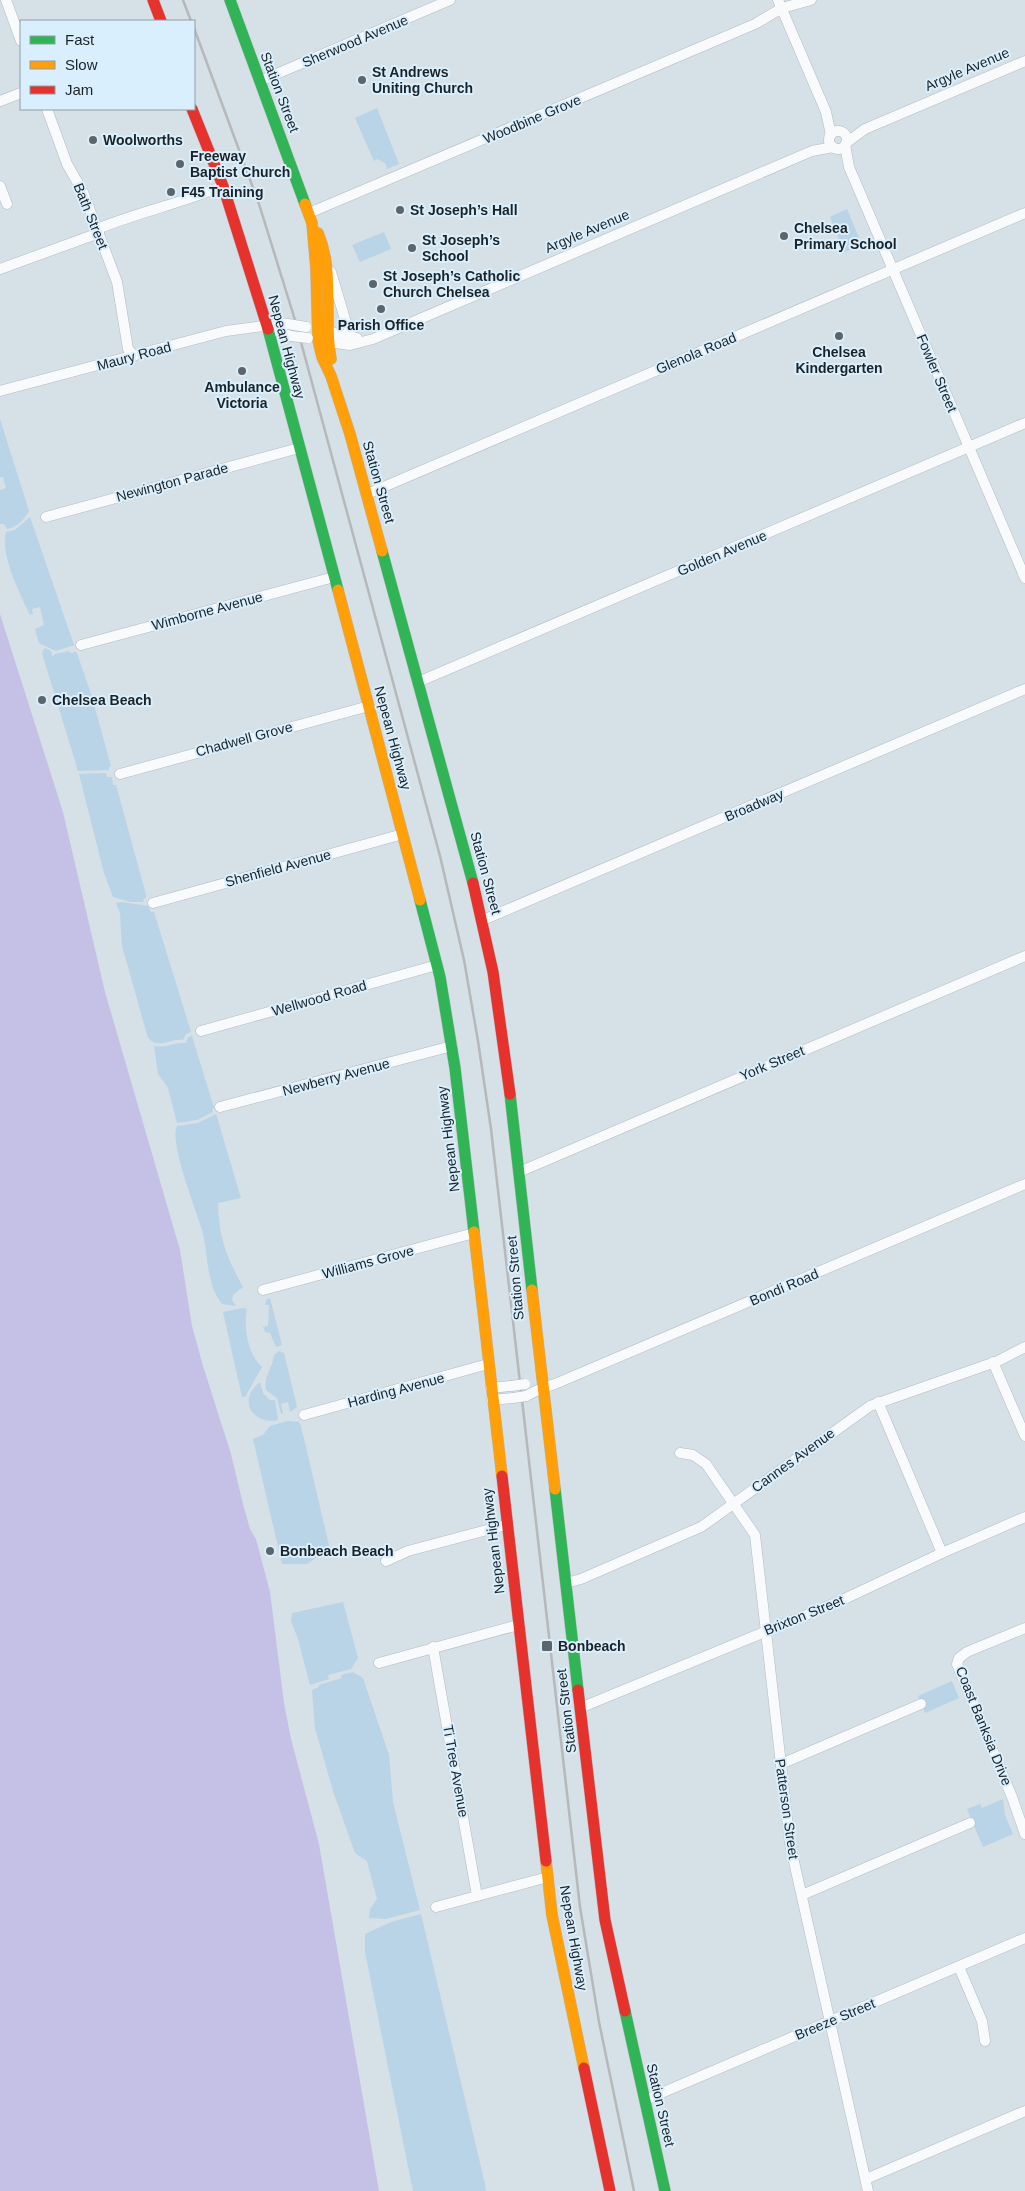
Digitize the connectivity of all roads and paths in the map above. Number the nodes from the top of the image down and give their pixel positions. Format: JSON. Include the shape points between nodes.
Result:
{"nodes":[{"id":1,"x":6,"y":0,"type":"edge"},
{"id":2,"x":153,"y":0,"type":"edge"},
{"id":3,"x":230,"y":0,"type":"edge"},
{"id":4,"x":450,"y":0,"type":"edge"},
{"id":5,"x":781,"y":8,"type":"edge"},
{"id":6,"x":160,"y":20,"type":"edge"},
{"id":7,"x":20,"y":38,"type":"edge"},
{"id":8,"x":1025,"y":60,"type":"edge"},
{"id":9,"x":260,"y":81,"type":"junction"},
{"id":10,"x":20,"y":93,"type":"edge"},
{"id":11,"x":0,"y":101,"type":"edge"},
{"id":12,"x":46,"y":110,"type":"edge"},
{"id":13,"x":192,"y":110,"type":"edge"},
{"id":14,"x":838,"y":140,"type":"junction"},
{"id":15,"x":0,"y":186,"type":"edge"},
{"id":16,"x":223,"y":186,"type":"junction"},
{"id":17,"x":7,"y":204,"type":"dead end"},
{"id":18,"x":1025,"y":213,"type":"edge"},
{"id":19,"x":310,"y":218,"type":"junction"},
{"id":20,"x":98,"y":231,"type":"junction"},
{"id":21,"x":327,"y":257,"type":"junction"},
{"id":22,"x":0,"y":268,"type":"edge"},
{"id":23,"x":893,"y":269,"type":"junction"},
{"id":24,"x":125,"y":327,"type":"junction"},
{"id":25,"x":268,"y":327,"type":"junction"},
{"id":26,"x":317,"y":334,"type":"junction"},
{"id":27,"x":352,"y":337,"type":"junction"},
{"id":28,"x":373,"y":339,"type":"junction"},
{"id":29,"x":148,"y":352,"type":"junction"},
{"id":30,"x":134,"y":356,"type":"junction"},
{"id":31,"x":0,"y":391,"type":"edge"},
{"id":32,"x":1025,"y":422,"type":"edge"},
{"id":33,"x":969,"y":446,"type":"junction"},
{"id":34,"x":299,"y":448,"type":"junction"},
{"id":35,"x":367,"y":494,"type":"junction"},
{"id":36,"x":46,"y":517,"type":"dead end"},
{"id":37,"x":334,"y":577,"type":"junction"},
{"id":38,"x":1025,"y":578,"type":"edge"},
{"id":39,"x":81,"y":646,"type":"dead end"},
{"id":40,"x":418,"y":682,"type":"junction"},
{"id":41,"x":1025,"y":689,"type":"edge"},
{"id":42,"x":369,"y":706,"type":"junction"},
{"id":43,"x":120,"y":774,"type":"dead end"},
{"id":44,"x":403,"y":834,"type":"junction"},
{"id":45,"x":154,"y":903,"type":"dead end"},
{"id":46,"x":483,"y":920,"type":"junction"},
{"id":47,"x":1025,"y":956,"type":"edge"},
{"id":48,"x":437,"y":965,"type":"junction"},
{"id":49,"x":201,"y":1031,"type":"dead end"},
{"id":50,"x":452,"y":1046,"type":"junction"},
{"id":51,"x":220,"y":1107,"type":"dead end"},
{"id":52,"x":519,"y":1172,"type":"junction"},
{"id":53,"x":1025,"y":1184,"type":"edge"},
{"id":54,"x":474,"y":1233,"type":"junction"},
{"id":55,"x":263,"y":1290,"type":"dead end"},
{"id":56,"x":1025,"y":1347,"type":"edge"},
{"id":57,"x":993,"y":1362,"type":"junction"},
{"id":58,"x":488,"y":1364,"type":"junction"},
{"id":59,"x":542,"y":1388,"type":"junction"},
{"id":60,"x":492,"y":1394,"type":"junction"},
{"id":61,"x":878,"y":1402,"type":"junction"},
{"id":62,"x":304,"y":1415,"type":"dead end"},
{"id":63,"x":1025,"y":1436,"type":"edge"},
{"id":64,"x":680,"y":1453,"type":"dead end"},
{"id":65,"x":734,"y":1503,"type":"junction"},
{"id":66,"x":1025,"y":1517,"type":"edge"},
{"id":67,"x":506,"y":1525,"type":"junction"},
{"id":68,"x":942,"y":1553,"type":"junction"},
{"id":69,"x":386,"y":1561,"type":"dead end"},
{"id":70,"x":566,"y":1583,"type":"junction"},
{"id":71,"x":518,"y":1625,"type":"junction"},
{"id":72,"x":1025,"y":1628,"type":"edge"},
{"id":73,"x":766,"y":1630,"type":"junction"},
{"id":74,"x":432,"y":1647,"type":"junction"},
{"id":75,"x":379,"y":1663,"type":"dead end"},
{"id":76,"x":921,"y":1704,"type":"dead end"},
{"id":77,"x":580,"y":1708,"type":"junction"},
{"id":78,"x":781,"y":1764,"type":"junction"},
{"id":79,"x":970,"y":1823,"type":"dead end"},
{"id":80,"x":1025,"y":1834,"type":"edge"},
{"id":81,"x":548,"y":1877,"type":"junction"},
{"id":82,"x":802,"y":1894,"type":"junction"},
{"id":83,"x":477,"y":1896,"type":"junction"},
{"id":84,"x":436,"y":1907,"type":"dead end"},
{"id":85,"x":1025,"y":1938,"type":"edge"},
{"id":86,"x":959,"y":1966,"type":"junction"},
{"id":87,"x":830,"y":2021,"type":"junction"},
{"id":88,"x":985,"y":2041,"type":"dead end"},
{"id":89,"x":645,"y":2100,"type":"junction"},
{"id":90,"x":1025,"y":2111,"type":"edge"},
{"id":91,"x":866,"y":2179,"type":"junction"},
{"id":92,"x":610,"y":2191,"type":"edge"},
{"id":93,"x":665,"y":2191,"type":"edge"},
{"id":94,"x":868,"y":2191,"type":"edge"}],
"edges":[{"from":1,"to":7,"type":"street"},
{"from":2,"to":6,"type":"main road"},
{"from":3,"to":9,"type":"main road","name":"Station Street"},
{"from":4,"to":9,"type":"street","name":"Sherwood Avenue"},
{"from":5,"to":14,"type":"street","name":"Fowler Street"},
{"from":5,"to":19,"type":"street","name":"Woodbine Grove","via":[[755,24]]},
{"from":8,"to":14,"type":"street","name":"Argyle Avenue"},
{"from":9,"to":19,"type":"main road","name":"Station Street"},
{"from":10,"to":11,"type":"street"},
{"from":12,"to":20,"type":"street","name":"Bath Street"},
{"from":13,"to":16,"type":"main road","name":"Nepean Highway"},
{"from":14,"to":23,"type":"street","name":"Fowler Street"},
{"from":14,"to":28,"type":"street","name":"Argyle Avenue"},
{"from":15,"to":17,"type":"street"},
{"from":16,"to":20,"type":"street","via":[[167,207],[134,214]]},
{"from":16,"to":25,"type":"main road","name":"Nepean Highway"},
{"from":18,"to":23,"type":"street","name":"Glenola Road"},
{"from":19,"to":21,"type":"main road","name":"Station Street"},
{"from":19,"to":26,"type":"main road","name":"Station Street","via":[[316,268]]},
{"from":20,"to":22,"type":"street"},
{"from":20,"to":24,"type":"street","name":"Bath Street","via":[[117,282]]},
{"from":21,"to":26,"type":"main road","name":"Station Street","via":[[329,278]]},
{"from":21,"to":27,"type":"street"},
{"from":23,"to":33,"type":"street","name":"Fowler Street"},
{"from":23,"to":35,"type":"street","name":"Glenola Road"},
{"from":24,"to":29,"type":"street","name":"Bath Street","via":[[136,350]]},
{"from":24,"to":30,"type":"street","name":"Bath Street","via":[[128,349]]},
{"from":25,"to":26,"type":"street","name":"Argyle Avenue","bridge":true,"via":[[291,336]]},
{"from":25,"to":26,"type":"street","name":"Argyle Avenue","bridge":true,"via":[[288,324]]},
{"from":25,"to":29,"type":"street","name":"Maury Road","via":[[226,331]]},
{"from":25,"to":34,"type":"main road","name":"Nepean Highway"},
{"from":26,"to":27,"type":"street","name":"Argyle Avenue"},
{"from":26,"to":28,"type":"street","name":"Argyle Avenue","via":[[350,345]]},
{"from":26,"to":35,"type":"main road","name":"Station Street"},
{"from":27,"to":28,"type":"street","name":"Argyle Avenue"},
{"from":29,"to":30,"type":"street","name":"Maury Road"},
{"from":30,"to":31,"type":"street","name":"Maury Road"},
{"from":32,"to":33,"type":"street","name":"Golden Avenue"},
{"from":33,"to":38,"type":"street","name":"Fowler Street"},
{"from":33,"to":40,"type":"street","name":"Golden Avenue"},
{"from":34,"to":36,"type":"street","name":"Newington Parade"},
{"from":34,"to":37,"type":"main road","name":"Nepean Highway"},
{"from":35,"to":40,"type":"main road","name":"Station Street"},
{"from":37,"to":39,"type":"street","name":"Wimborne Avenue"},
{"from":37,"to":42,"type":"main road","name":"Nepean Highway"},
{"from":40,"to":46,"type":"main road","name":"Station Street"},
{"from":41,"to":46,"type":"street","name":"Broadway"},
{"from":42,"to":43,"type":"street","name":"Chadwell Grove"},
{"from":42,"to":44,"type":"main road","name":"Nepean Highway"},
{"from":44,"to":45,"type":"street","name":"Shenfield Avenue"},
{"from":44,"to":48,"type":"main road","name":"Nepean Highway"},
{"from":46,"to":52,"type":"main road","name":"Station Street","via":[[500,1005]]},
{"from":47,"to":52,"type":"street","name":"York Street"},
{"from":48,"to":49,"type":"street","name":"Wellwood Road"},
{"from":48,"to":50,"type":"main road","name":"Nepean Highway"},
{"from":50,"to":51,"type":"street","name":"Newberry Avenue"},
{"from":50,"to":54,"type":"main road","name":"Nepean Highway"},
{"from":52,"to":59,"type":"main road","name":"Station Street"},
{"from":53,"to":59,"type":"street","name":"Bondi Road"},
{"from":54,"to":55,"type":"street","name":"Williams Grove"},
{"from":54,"to":58,"type":"main road","name":"Nepean Highway"},
{"from":56,"to":57,"type":"street","name":"Cannes Avenue"},
{"from":57,"to":61,"type":"street","name":"Cannes Avenue"},
{"from":57,"to":63,"type":"street"},
{"from":58,"to":60,"type":"main road","name":"Nepean Highway"},
{"from":58,"to":62,"type":"street","name":"Harding Avenue"},
{"from":59,"to":60,"type":"street","bridge":true,"via":[[525,1384]]},
{"from":59,"to":60,"type":"street","name":"Bondi Road","bridge":true,"via":[[513,1398]]},
{"from":59,"to":70,"type":"main road","name":"Station Street"},
{"from":60,"to":67,"type":"main road","name":"Nepean Highway"},
{"from":61,"to":65,"type":"street","name":"Cannes Avenue"},
{"from":61,"to":68,"type":"street"},
{"from":64,"to":65,"type":"street","name":"Patterson Street","via":[[693,1455],[704,1462]]},
{"from":65,"to":70,"type":"street","name":"Cannes Avenue","via":[[698,1529]]},
{"from":65,"to":73,"type":"street","name":"Patterson Street","via":[[755,1535]]},
{"from":66,"to":68,"type":"street","name":"Brixton Street"},
{"from":67,"to":69,"type":"street","via":[[405,1552]]},
{"from":67,"to":71,"type":"main road","name":"Nepean Highway"},
{"from":68,"to":73,"type":"street","name":"Brixton Street","via":[[840,1601]]},
{"from":70,"to":77,"type":"main road","name":"Station Street"},
{"from":71,"to":74,"type":"street"},
{"from":71,"to":81,"type":"main road","name":"Nepean Highway"},
{"from":72,"to":80,"type":"street","name":"Coast Banksia Drive","via":[[967,1652],[957,1664]]},
{"from":73,"to":77,"type":"street","name":"Brixton Street"},
{"from":73,"to":78,"type":"street","name":"Patterson Street"},
{"from":74,"to":75,"type":"street"},
{"from":74,"to":83,"type":"street","name":"Ti Tree Avenue"},
{"from":76,"to":78,"type":"street"},
{"from":77,"to":89,"type":"main road","name":"Station Street","via":[[605,1920]]},
{"from":78,"to":82,"type":"street","name":"Patterson Street","via":[[790,1844]]},
{"from":79,"to":82,"type":"street"},
{"from":81,"to":83,"type":"street"},
{"from":81,"to":92,"type":"main road","name":"Nepean Highway","via":[[555,1933]]},
{"from":82,"to":87,"type":"street","name":"Patterson Street"},
{"from":83,"to":84,"type":"street"},
{"from":85,"to":86,"type":"street","name":"Breeze Street"},
{"from":86,"to":87,"type":"street","name":"Breeze Street"},
{"from":86,"to":88,"type":"street","via":[[982,2021]]},
{"from":87,"to":89,"type":"street","name":"Breeze Street"},
{"from":87,"to":91,"type":"street","name":"Patterson Street"},
{"from":89,"to":93,"type":"main road","name":"Station Street"},
{"from":90,"to":91,"type":"street"},
{"from":91,"to":94,"type":"street","name":"Patterson Street"}]}
